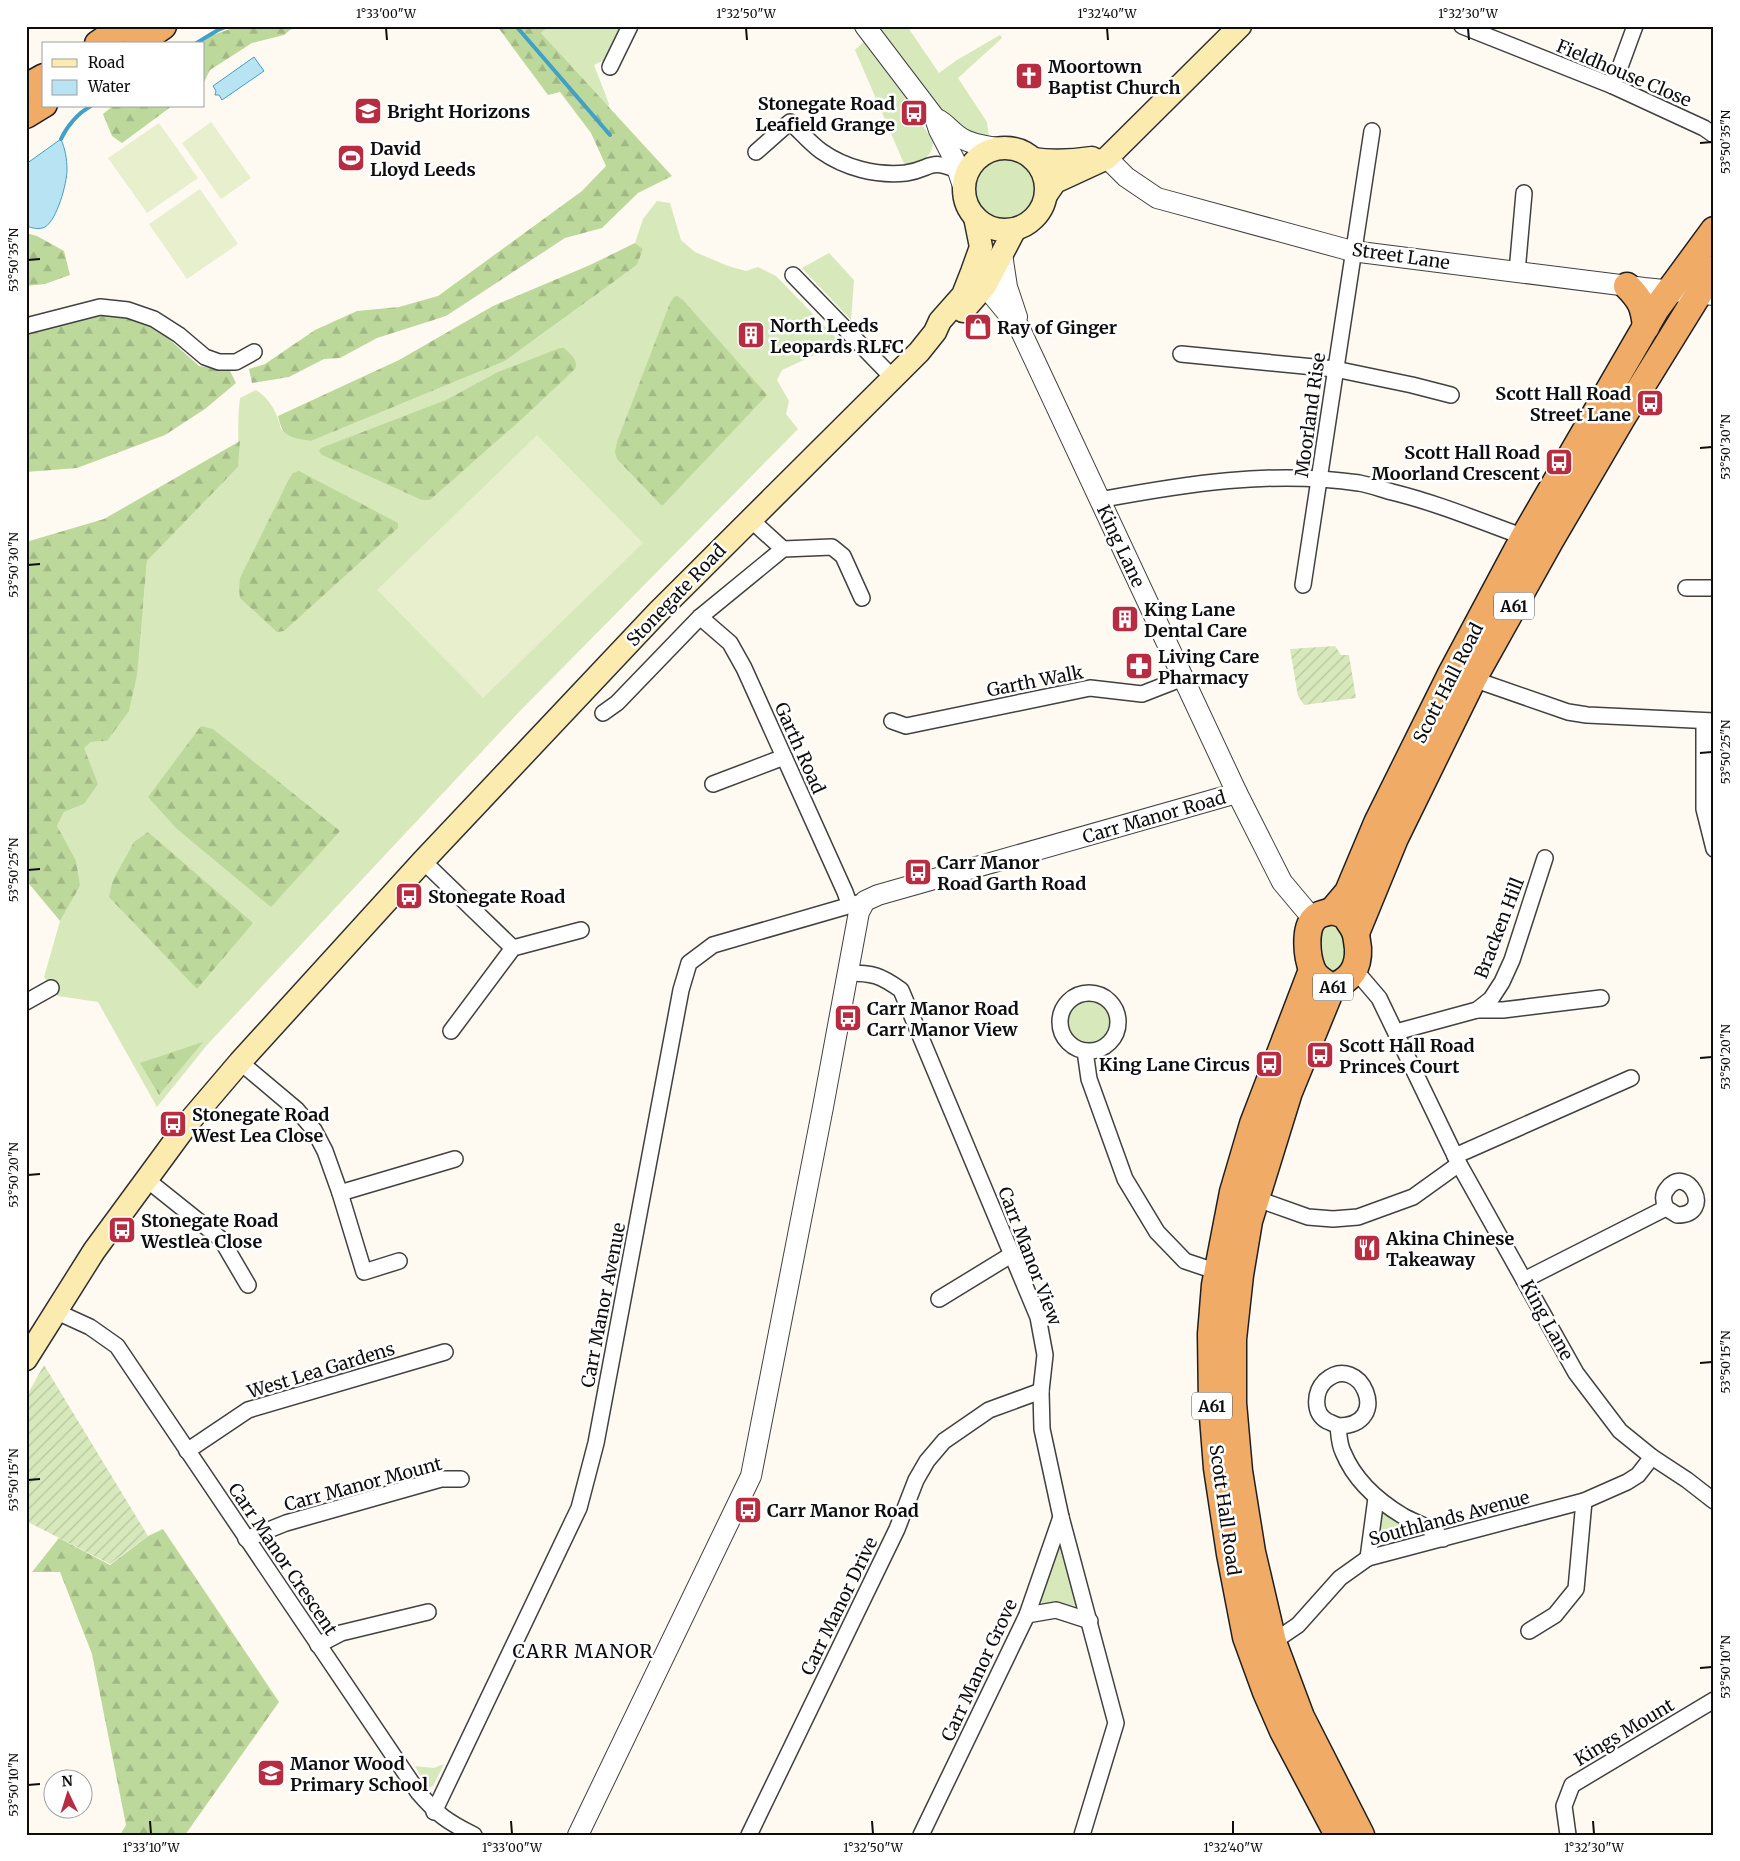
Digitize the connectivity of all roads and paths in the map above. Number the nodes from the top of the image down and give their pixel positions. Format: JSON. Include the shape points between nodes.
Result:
{"nodes":[{"id":1,"x":124,"y":26,"type":"edge"},
{"id":2,"x":163,"y":26,"type":"edge"},
{"id":3,"x":630,"y":26,"type":"edge"},
{"id":4,"x":865,"y":26,"type":"edge"},
{"id":5,"x":1240,"y":26,"type":"edge"},
{"id":6,"x":1462,"y":26,"type":"edge"},
{"id":7,"x":1635,"y":26,"type":"edge"},
{"id":8,"x":101,"y":42,"type":"edge"},
{"id":9,"x":140,"y":42,"type":"edge"},
{"id":10,"x":610,"y":67,"type":"dead end"},
{"id":11,"x":42,"y":78,"type":"edge"},
{"id":12,"x":1613,"y":86,"type":"junction"},
{"id":13,"x":26,"y":87,"type":"edge"},
{"id":14,"x":42,"y":105,"type":"edge"},
{"id":15,"x":26,"y":115,"type":"edge"},
{"id":16,"x":937,"y":124,"type":"junction"},
{"id":17,"x":1372,"y":131,"type":"dead end"},
{"id":18,"x":1714,"y":135,"type":"edge"},
{"id":19,"x":999,"y":148,"type":"junction"},
{"id":20,"x":756,"y":152,"type":"dead end"},
{"id":21,"x":1107,"y":158,"type":"junction"},
{"id":22,"x":1034,"y":159,"type":"junction"},
{"id":23,"x":930,"y":164,"type":"junction"},
{"id":24,"x":960,"y":180,"type":"junction"},
{"id":25,"x":1524,"y":193,"type":"dead end"},
{"id":26,"x":1046,"y":195,"type":"junction"},
{"id":27,"x":975,"y":217,"type":"junction"},
{"id":28,"x":1015,"y":229,"type":"junction"},
{"id":29,"x":1714,"y":230,"type":"edge"},
{"id":30,"x":1352,"y":251,"type":"junction"},
{"id":31,"x":1002,"y":254,"type":"junction"},
{"id":32,"x":1714,"y":269,"type":"edge"},
{"id":33,"x":1517,"y":272,"type":"junction"},
{"id":34,"x":793,"y":275,"type":"dead end"},
{"id":35,"x":979,"y":279,"type":"junction"},
{"id":36,"x":1628,"y":286,"type":"junction"},
{"id":37,"x":1670,"y":290,"type":"junction"},
{"id":38,"x":1706,"y":294,"type":"edge"},
{"id":39,"x":968,"y":306,"type":"junction"},
{"id":40,"x":26,"y":326,"type":"edge"},
{"id":41,"x":1646,"y":327,"type":"junction"},
{"id":42,"x":1019,"y":328,"type":"junction"},
{"id":43,"x":934,"y":332,"type":"junction"},
{"id":44,"x":254,"y":352,"type":"dead end"},
{"id":45,"x":1181,"y":354,"type":"dead end"},
{"id":46,"x":1335,"y":369,"type":"junction"},
{"id":47,"x":893,"y":378,"type":"junction"},
{"id":48,"x":1451,"y":395,"type":"dead end"},
{"id":49,"x":1591,"y":422,"type":"junction"},
{"id":50,"x":1320,"y":480,"type":"junction"},
{"id":51,"x":1100,"y":500,"type":"junction"},
{"id":52,"x":751,"y":520,"type":"junction"},
{"id":53,"x":1524,"y":538,"type":"junction"},
{"id":54,"x":783,"y":549,"type":"junction"},
{"id":55,"x":1303,"y":585,"type":"dead end"},
{"id":56,"x":1686,"y":588,"type":"dead end"},
{"id":57,"x":1714,"y":588,"type":"edge"},
{"id":58,"x":862,"y":598,"type":"dead end"},
{"id":59,"x":700,"y":616,"type":"junction"},
{"id":60,"x":1183,"y":678,"type":"junction"},
{"id":61,"x":1473,"y":679,"type":"junction"},
{"id":62,"x":603,"y":713,"type":"dead end"},
{"id":63,"x":892,"y":721,"type":"dead end"},
{"id":64,"x":1709,"y":721,"type":"edge"},
{"id":65,"x":784,"y":756,"type":"junction"},
{"id":66,"x":713,"y":784,"type":"dead end"},
{"id":67,"x":1237,"y":793,"type":"junction"},
{"id":68,"x":1714,"y":849,"type":"edge"},
{"id":69,"x":1545,"y":858,"type":"dead end"},
{"id":70,"x":423,"y":861,"type":"junction"},
{"id":71,"x":857,"y":904,"type":"junction"},
{"id":72,"x":1322,"y":915,"type":"junction"},
{"id":73,"x":581,"y":930,"type":"dead end"},
{"id":74,"x":1356,"y":933,"type":"junction"},
{"id":75,"x":513,"y":948,"type":"junction"},
{"id":76,"x":1312,"y":970,"type":"junction"},
{"id":77,"x":1355,"y":970,"type":"junction"},
{"id":78,"x":847,"y":973,"type":"junction"},
{"id":79,"x":1332,"y":987,"type":"junction"},
{"id":80,"x":51,"y":988,"type":"dead end"},
{"id":81,"x":1601,"y":998,"type":"dead end"},
{"id":82,"x":26,"y":1002,"type":"edge"},
{"id":83,"x":1477,"y":1010,"type":"junction"},
{"id":84,"x":451,"y":1031,"type":"dead end"},
{"id":85,"x":1396,"y":1032,"type":"junction"},
{"id":86,"x":1085,"y":1051,"type":"dead end"},
{"id":87,"x":240,"y":1062,"type":"junction"},
{"id":88,"x":1631,"y":1078,"type":"dead end"},
{"id":89,"x":455,"y":1159,"type":"dead end"},
{"id":90,"x":1457,"y":1160,"type":"junction"},
{"id":91,"x":146,"y":1179,"type":"junction"},
{"id":92,"x":340,"y":1193,"type":"junction"},
{"id":93,"x":1244,"y":1195,"type":"junction"},
{"id":94,"x":1666,"y":1208,"type":"dead end"},
{"id":95,"x":1011,"y":1255,"type":"junction"},
{"id":96,"x":399,"y":1261,"type":"dead end"},
{"id":97,"x":1218,"y":1272,"type":"junction"},
{"id":98,"x":1524,"y":1280,"type":"junction"},
{"id":99,"x":248,"y":1285,"type":"dead end"},
{"id":100,"x":939,"y":1299,"type":"dead end"},
{"id":101,"x":55,"y":1311,"type":"junction"},
{"id":102,"x":445,"y":1352,"type":"dead end"},
{"id":103,"x":28,"y":1353,"type":"edge"},
{"id":104,"x":1041,"y":1391,"type":"junction"},
{"id":105,"x":1338,"y":1426,"type":"dead end"},
{"id":106,"x":187,"y":1452,"type":"junction"},
{"id":107,"x":1652,"y":1457,"type":"junction"},
{"id":108,"x":462,"y":1479,"type":"dead end"},
{"id":109,"x":1376,"y":1498,"type":"junction"},
{"id":110,"x":1584,"y":1501,"type":"junction"},
{"id":111,"x":1714,"y":1501,"type":"edge"},
{"id":112,"x":1061,"y":1517,"type":"junction"},
{"id":113,"x":246,"y":1539,"type":"junction"},
{"id":114,"x":1443,"y":1539,"type":"junction"},
{"id":115,"x":1368,"y":1558,"type":"junction"},
{"id":116,"x":428,"y":1612,"type":"dead end"},
{"id":117,"x":1028,"y":1615,"type":"junction"},
{"id":118,"x":1090,"y":1621,"type":"junction"},
{"id":119,"x":1529,"y":1631,"type":"dead end"},
{"id":120,"x":1273,"y":1642,"type":"junction"},
{"id":121,"x":318,"y":1645,"type":"junction"},
{"id":122,"x":1714,"y":1700,"type":"edge"},
{"id":123,"x":434,"y":1812,"type":"junction"},
{"id":124,"x":1334,"y":1833,"type":"edge"},
{"id":125,"x":474,"y":1835,"type":"edge"},
{"id":126,"x":578,"y":1835,"type":"edge"},
{"id":127,"x":749,"y":1835,"type":"edge"},
{"id":128,"x":921,"y":1835,"type":"edge"},
{"id":129,"x":1082,"y":1835,"type":"edge"},
{"id":130,"x":1362,"y":1835,"type":"edge"},
{"id":131,"x":1568,"y":1835,"type":"edge"}],
"edges":[{"from":1,"to":8,"type":"highway"},
{"from":2,"to":9,"type":"highway"},
{"from":3,"to":10,"type":"street"},
{"from":4,"to":16,"type":"street"},
{"from":5,"to":21,"type":"main road"},
{"from":6,"to":12,"type":"street","name":"Fieldhouse Close"},
{"from":7,"to":12,"type":"street"},
{"from":11,"to":13,"type":"highway"},
{"from":12,"to":18,"type":"street","name":"Fieldhouse Close"},
{"from":14,"to":15,"type":"highway"},
{"from":16,"to":19,"type":"street","via":[[947,124],[957,136],[977,144]]},
{"from":16,"to":23,"type":"street","via":[[937,150]]},
{"from":16,"to":24,"type":"street"},
{"from":17,"to":30,"type":"street","name":"Moorland Rise"},
{"from":19,"to":22,"type":"main road","via":[[1014,149]]},
{"from":19,"to":24,"type":"main road","via":[[974,162],[965,178]]},
{"from":20,"to":23,"type":"street","via":[[790,122],[820,151],[853,167],[904,173]]},
{"from":21,"to":22,"type":"main road","via":[[1053,162]]},
{"from":21,"to":26,"type":"main road","via":[[1055,182]]},
{"from":21,"to":30,"type":"street","name":"Street Lane","via":[[1126,177],[1156,198]]},
{"from":22,"to":26,"type":"main road","via":[[1046,182]]},
{"from":23,"to":24,"type":"street","via":[[940,164]]},
{"from":24,"to":27,"type":"main road","via":[[969,209]]},
{"from":25,"to":33,"type":"street"},
{"from":26,"to":28,"type":"main road","via":[[1036,216]]},
{"from":27,"to":28,"type":"main road","via":[[994,228]]},
{"from":27,"to":35,"type":"main road","via":[[981,247]]},
{"from":28,"to":31,"type":"main road"},
{"from":29,"to":37,"type":"highway","name":"Scott Hall Road","number":"A61"},
{"from":30,"to":33,"type":"street","name":"Street Lane"},
{"from":30,"to":46,"type":"street","name":"Moorland Rise"},
{"from":31,"to":35,"type":"main road"},
{"from":31,"to":42,"type":"street","name":"King Lane","via":[[1007,287]]},
{"from":32,"to":38,"type":"highway","name":"Scott Hall Road","number":"A61"},
{"from":33,"to":36,"type":"street","name":"Street Lane"},
{"from":34,"to":47,"type":"street"},
{"from":35,"to":39,"type":"main road","name":"Stonegate Road"},
{"from":35,"to":42,"type":"street","name":"King Lane"},
{"from":35,"to":43,"type":"main road","name":"Stonegate Road","via":[[940,321]]},
{"from":36,"to":37,"type":"street","name":"Street Lane"},
{"from":36,"to":41,"type":"highway","via":[[1638,296]]},
{"from":37,"to":38,"type":"street","name":"Street Lane"},
{"from":37,"to":41,"type":"highway","name":"Scott Hall Road","number":"A61"},
{"from":38,"to":49,"type":"highway","via":[[1684,297],[1675,304],[1629,376]]},
{"from":38,"to":61,"type":"highway","name":"Scott Hall Road","number":"A61","via":[[1550,541]]},
{"from":39,"to":42,"type":"street","name":"King Lane","via":[[993,308]]},
{"from":39,"to":43,"type":"main road","name":"Stonegate Road","via":[[946,328]]},
{"from":40,"to":44,"type":"street","via":[[100,307],[128,310],[154,319],[205,356],[219,362],[236,362]]},
{"from":41,"to":49,"type":"highway","name":"Scott Hall Road","number":"A61"},
{"from":42,"to":51,"type":"street","name":"King Lane"},
{"from":43,"to":47,"type":"main road","name":"Stonegate Road"},
{"from":45,"to":46,"type":"street"},
{"from":46,"to":48,"type":"street"},
{"from":46,"to":50,"type":"street","name":"Moorland Rise"},
{"from":47,"to":52,"type":"main road","name":"Stonegate Road"},
{"from":49,"to":53,"type":"highway","name":"Scott Hall Road","number":"A61"},
{"from":50,"to":51,"type":"street","via":[[1202,482]]},
{"from":50,"to":53,"type":"street","via":[[1360,483],[1411,497]]},
{"from":50,"to":55,"type":"street","name":"Moorland Rise"},
{"from":51,"to":60,"type":"street","name":"King Lane"},
{"from":52,"to":54,"type":"street"},
{"from":52,"to":70,"type":"main road","name":"Stonegate Road","via":[[658,612]]},
{"from":53,"to":72,"type":"highway","name":"Scott Hall Road","number":"A61","via":[[1381,814],[1348,892]]},
{"from":54,"to":58,"type":"street","via":[[832,546],[843,556]]},
{"from":54,"to":59,"type":"street","name":"Stonegate Road"},
{"from":56,"to":57,"type":"street"},
{"from":59,"to":62,"type":"street","name":"Stonegate Road","via":[[618,703]]},
{"from":59,"to":65,"type":"street","name":"Garth Road","via":[[730,643]]},
{"from":60,"to":63,"type":"street","name":"Garth Walk","via":[[1142,694],[1090,688],[906,726]]},
{"from":60,"to":67,"type":"street","name":"King Lane"},
{"from":61,"to":64,"type":"street","via":[[1568,712]]},
{"from":61,"to":74,"type":"highway","name":"Scott Hall Road","number":"A61","via":[[1395,838]]},
{"from":64,"to":68,"type":"street","via":[[1704,809]]},
{"from":65,"to":66,"type":"street"},
{"from":65,"to":71,"type":"street","name":"Garth Road","via":[[846,892]]},
{"from":67,"to":71,"type":"street","name":"Carr Manor Road","via":[[878,895]]},
{"from":67,"to":72,"type":"street","name":"King Lane","via":[[1282,882]]},
{"from":69,"to":83,"type":"street","name":"Bracken Hill","via":[[1512,960],[1491,999]]},
{"from":70,"to":75,"type":"street"},
{"from":70,"to":87,"type":"main road","name":"Stonegate Road"},
{"from":71,"to":78,"type":"street","via":[[859,912]]},
{"from":71,"to":123,"type":"street","name":"Carr Manor Avenue","via":[[713,946],[689,963],[681,990],[596,1443],[579,1508]]},
{"from":72,"to":74,"type":"highway","via":[[1345,915]]},
{"from":72,"to":76,"type":"highway","number":"A61","via":[[1308,933],[1307,950]]},
{"from":73,"to":75,"type":"street"},
{"from":74,"to":77,"type":"highway","number":"A61","via":[[1358,955]]},
{"from":75,"to":84,"type":"street"},
{"from":76,"to":79,"type":"highway","number":"A61"},
{"from":76,"to":93,"type":"highway","name":"Scott Hall Road","number":"A61","via":[[1253,1124]]},
{"from":77,"to":79,"type":"highway","number":"A61","via":[[1342,984]]},
{"from":77,"to":85,"type":"street","name":"King Lane","via":[[1379,998]]},
{"from":78,"to":95,"type":"street","name":"Carr Manor View","via":[[882,977],[901,990]]},
{"from":78,"to":126,"type":"street","via":[[824,1107],[751,1476]]},
{"from":79,"to":93,"type":"highway","name":"Scott Hall Road","number":"A61"},
{"from":80,"to":82,"type":"street"},
{"from":81,"to":83,"type":"street","via":[[1503,1010]]},
{"from":83,"to":85,"type":"street","name":"Bracken Hill"},
{"from":85,"to":90,"type":"street","name":"King Lane"},
{"from":86,"to":97,"type":"street","via":[[1089,1079],[1125,1179],[1157,1232],[1184,1261]]},
{"from":87,"to":91,"type":"main road","name":"Stonegate Road"},
{"from":87,"to":92,"type":"street","via":[[297,1110],[314,1130]]},
{"from":88,"to":90,"type":"street"},
{"from":89,"to":92,"type":"street"},
{"from":90,"to":93,"type":"street","via":[[1413,1197],[1358,1217],[1308,1217]]},
{"from":90,"to":98,"type":"street","name":"King Lane"},
{"from":91,"to":99,"type":"street","via":[[221,1239]]},
{"from":91,"to":101,"type":"main road","name":"Stonegate Road"},
{"from":92,"to":96,"type":"street","via":[[364,1272]]},
{"from":93,"to":97,"type":"highway","name":"Scott Hall Road","number":"A61"},
{"from":93,"to":120,"type":"highway","name":"Scott Hall Road","number":"A61","via":[[1249,1221],[1233,1339],[1233,1403],[1239,1471],[1252,1552]]},
{"from":94,"to":98,"type":"street"},
{"from":95,"to":100,"type":"street"},
{"from":95,"to":104,"type":"street","name":"Carr Manor View","via":[[1038,1317],[1045,1355]]},
{"from":97,"to":124,"type":"highway","name":"Scott Hall Road","number":"A61","via":[[1211,1334],[1212,1404],[1230,1554],[1246,1636],[1283,1731]]},
{"from":98,"to":107,"type":"street","name":"King Lane","via":[[1576,1372],[1620,1432]]},
{"from":101,"to":103,"type":"main road","name":"Stonegate Road"},
{"from":101,"to":106,"type":"street","name":"Carr Manor Crescent","via":[[90,1327],[117,1346]]},
{"from":102,"to":106,"type":"street","name":"West Lea Gardens","via":[[248,1410]]},
{"from":104,"to":112,"type":"street","name":"Carr Manor View","via":[[1042,1429]]},
{"from":104,"to":127,"type":"street","name":"Carr Manor Drive","via":[[989,1410],[944,1441],[927,1460]]},
{"from":105,"to":109,"type":"street","via":[[1342,1452]]},
{"from":106,"to":113,"type":"street","name":"Carr Manor Crescent"},
{"from":107,"to":110,"type":"street","name":"Southlands Avenue","via":[[1638,1475]]},
{"from":107,"to":111,"type":"street","name":"King Lane"},
{"from":108,"to":113,"type":"street","name":"Carr Manor Mount","via":[[441,1479],[286,1523]]},
{"from":109,"to":114,"type":"street","via":[[1434,1530]]},
{"from":109,"to":115,"type":"street"},
{"from":110,"to":114,"type":"street","name":"Southlands Avenue"},
{"from":110,"to":119,"type":"street","via":[[1576,1589],[1555,1615]]},
{"from":112,"to":117,"type":"street","name":"Carr Manor Grove"},
{"from":112,"to":118,"type":"street","name":"Carr Manor View"},
{"from":113,"to":121,"type":"street","name":"Carr Manor Crescent"},
{"from":114,"to":115,"type":"street","name":"Southlands Avenue"},
{"from":115,"to":120,"type":"street","name":"Southlands Avenue","via":[[1340,1578],[1298,1624]]},
{"from":116,"to":121,"type":"street","via":[[341,1634]]},
{"from":117,"to":118,"type":"street","via":[[1056,1610]]},
{"from":117,"to":128,"type":"street","name":"Carr Manor Grove"},
{"from":118,"to":129,"type":"street","name":"Carr Manor View","via":[[1116,1723]]},
{"from":120,"to":130,"type":"highway","name":"Scott Hall Road","number":"A61","via":[[1301,1717]]},
{"from":121,"to":123,"type":"street","name":"Carr Manor Crescent"},
{"from":122,"to":131,"type":"street","name":"Kings Mount","via":[[1572,1785],[1564,1806]]},
{"from":123,"to":125,"type":"street","name":"Carr Manor Crescent"}]}
